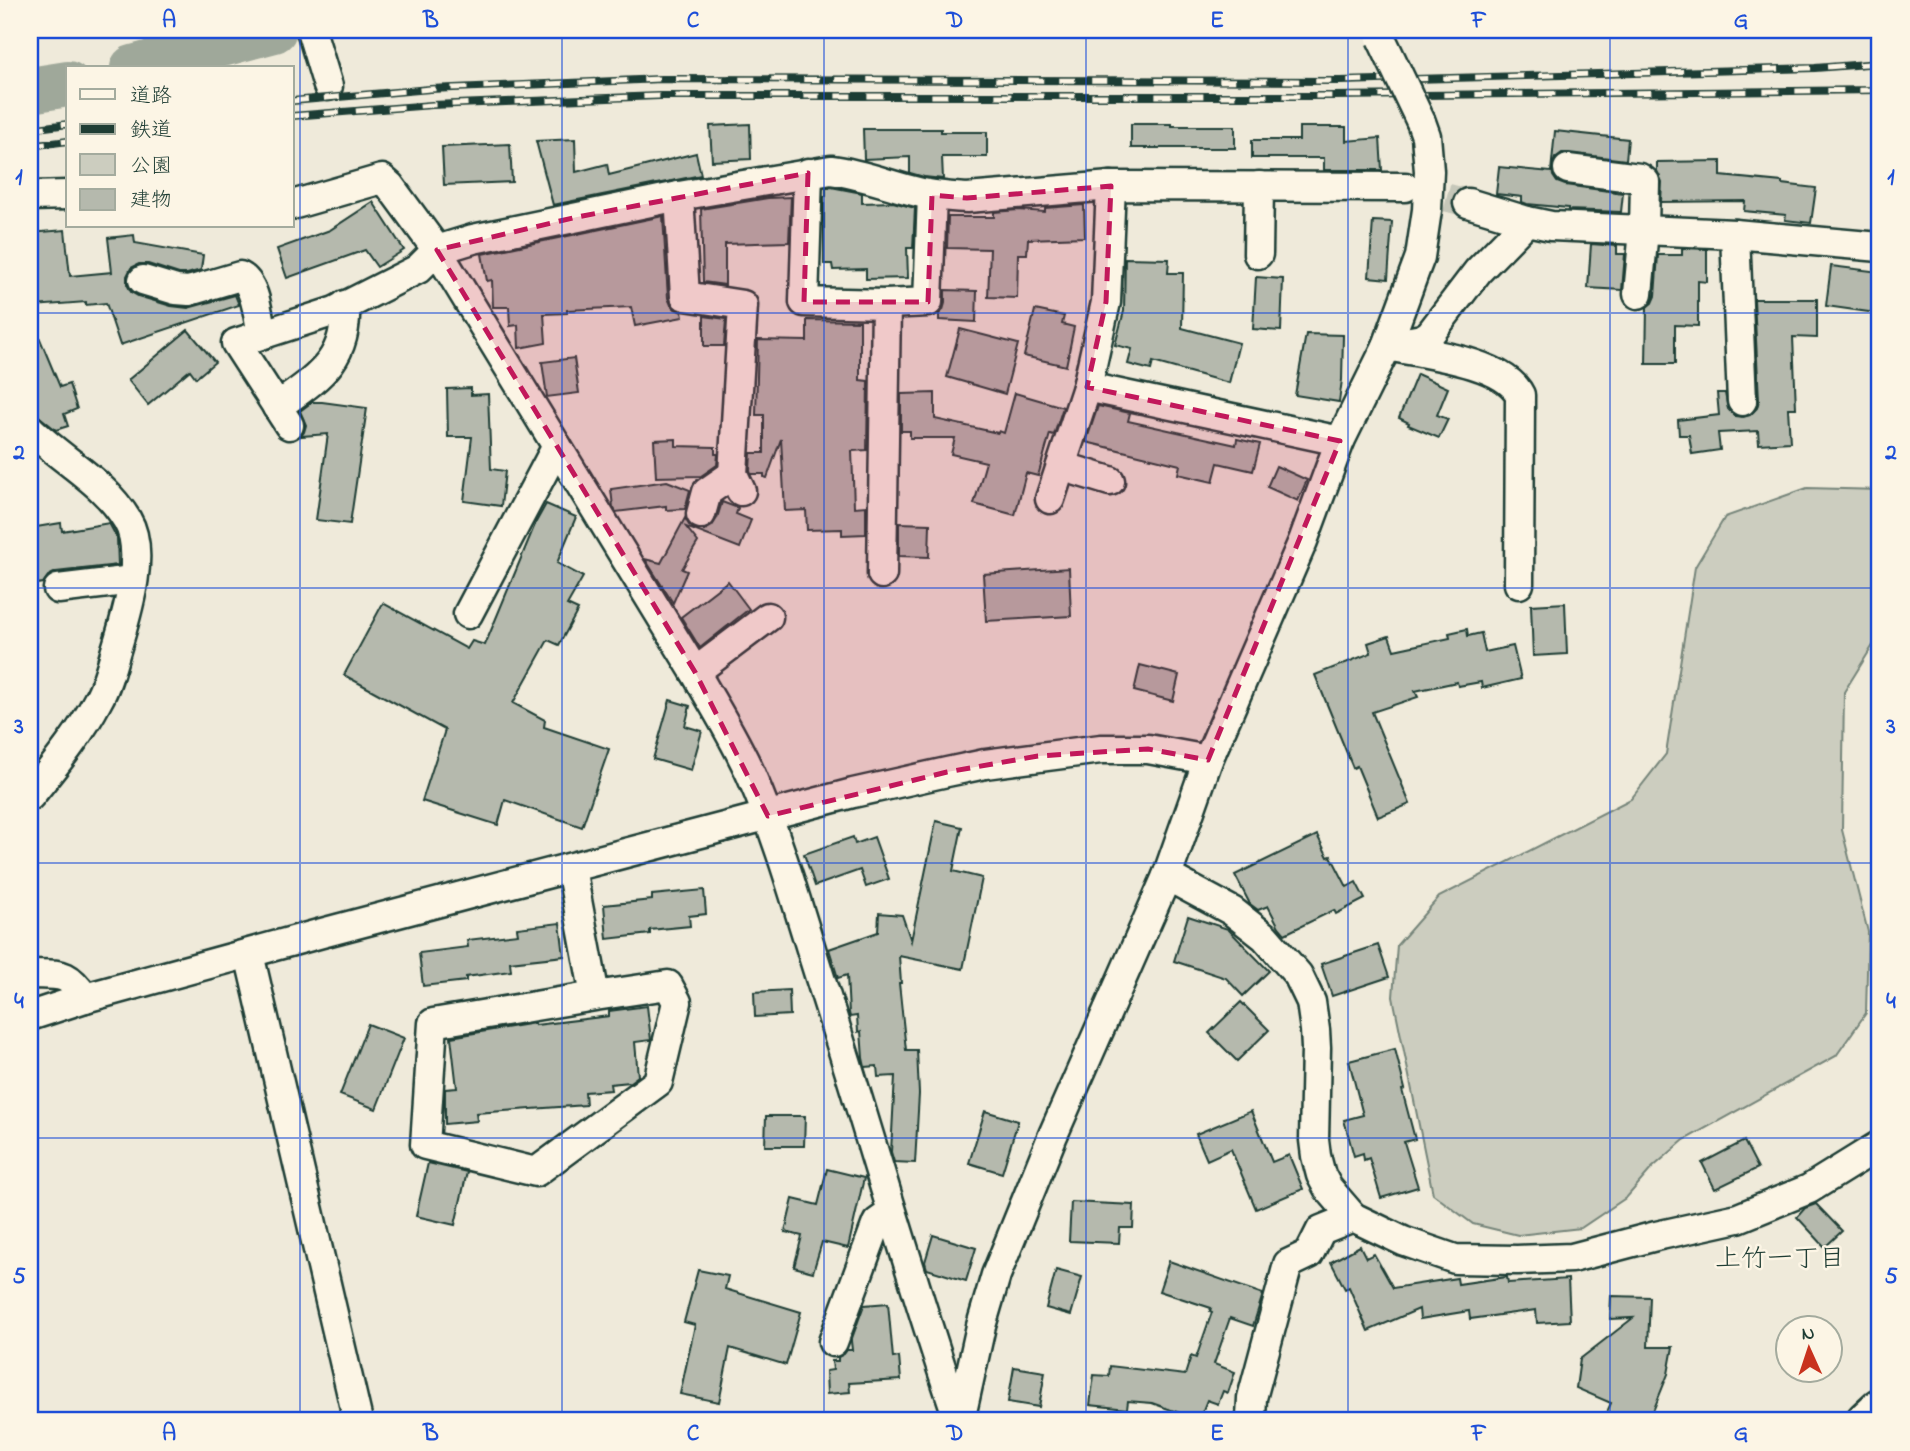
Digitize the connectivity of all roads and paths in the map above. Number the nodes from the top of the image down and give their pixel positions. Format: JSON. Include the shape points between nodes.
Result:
{"nodes":[{"id":1,"x":312,"y":33,"type":"edge"},
{"id":2,"x":1378,"y":34,"type":"edge"},
{"id":3,"x":328,"y":86,"type":"dead end"},
{"id":4,"x":1568,"y":169,"type":"dead end"},
{"id":5,"x":808,"y":173,"type":"junction"},
{"id":6,"x":1111,"y":186,"type":"junction"},
{"id":7,"x":1259,"y":186,"type":"junction"},
{"id":8,"x":1405,"y":187,"type":"tunnel mouth"},
{"id":9,"x":66,"y":195,"type":"edge"},
{"id":10,"x":932,"y":195,"type":"junction"},
{"id":11,"x":30,"y":196,"type":"edge"},
{"id":12,"x":679,"y":196,"type":"junction"},
{"id":13,"x":1468,"y":203,"type":"tunnel mouth"},
{"id":14,"x":294,"y":204,"type":"edge"},
{"id":15,"x":1527,"y":221,"type":"junction"},
{"id":16,"x":1644,"y":230,"type":"junction"},
{"id":17,"x":1734,"y":234,"type":"junction"},
{"id":18,"x":1880,"y":247,"type":"edge"},
{"id":19,"x":437,"y":250,"type":"junction"},
{"id":20,"x":1258,"y":254,"type":"dead end"},
{"id":21,"x":143,"y":280,"type":"dead end"},
{"id":22,"x":1638,"y":294,"type":"dead end"},
{"id":23,"x":886,"y":304,"type":"junction"},
{"id":24,"x":345,"y":305,"type":"junction"},
{"id":25,"x":262,"y":334,"type":"junction"},
{"id":26,"x":1387,"y":346,"type":"junction"},
{"id":27,"x":1087,"y":387,"type":"junction"},
{"id":28,"x":1742,"y":401,"type":"dead end"},
{"id":29,"x":30,"y":429,"type":"edge"},
{"id":30,"x":1340,"y":441,"type":"junction"},
{"id":31,"x":557,"y":446,"type":"junction"},
{"id":32,"x":1061,"y":466,"type":"junction"},
{"id":33,"x":1110,"y":481,"type":"dead end"},
{"id":34,"x":1050,"y":499,"type":"dead end"},
{"id":35,"x":701,"y":514,"type":"dead end"},
{"id":36,"x":882,"y":574,"type":"dead end"},
{"id":37,"x":134,"y":580,"type":"junction"},
{"id":38,"x":1519,"y":584,"type":"dead end"},
{"id":39,"x":58,"y":589,"type":"dead end"},
{"id":40,"x":468,"y":614,"type":"dead end"},
{"id":41,"x":768,"y":617,"type":"dead end"},
{"id":42,"x":695,"y":672,"type":"junction"},
{"id":43,"x":1208,"y":760,"type":"junction"},
{"id":44,"x":30,"y":796,"type":"edge"},
{"id":45,"x":768,"y":816,"type":"junction"},
{"id":46,"x":571,"y":868,"type":"junction"},
{"id":47,"x":1167,"y":876,"type":"junction"},
{"id":48,"x":249,"y":954,"type":"junction"},
{"id":49,"x":30,"y":974,"type":"edge"},
{"id":50,"x":595,"y":996,"type":"junction"},
{"id":51,"x":86,"y":998,"type":"junction"},
{"id":52,"x":30,"y":1016,"type":"edge"},
{"id":53,"x":1880,"y":1144,"type":"edge"},
{"id":54,"x":891,"y":1213,"type":"junction"},
{"id":55,"x":1353,"y":1217,"type":"junction"},
{"id":56,"x":833,"y":1342,"type":"dead end"},
{"id":57,"x":1251,"y":1408,"type":"dead end"},
{"id":58,"x":1880,"y":1408,"type":"edge"},
{"id":59,"x":358,"y":1421,"type":"edge"},
{"id":60,"x":960,"y":1421,"type":"edge"},
{"id":61,"x":1866,"y":1421,"type":"edge"}],
"edges":[{"from":1,"to":3,"type":"street"},
{"from":2,"to":26,"type":"street","bridge":true,"via":[[1421,122],[1429,172],[1420,257]]},
{"from":4,"to":16,"type":"street","via":[[1645,182]]},
{"from":5,"to":10,"type":"street","via":[[847,172]]},
{"from":5,"to":12,"type":"street"},
{"from":5,"to":23,"type":"street","via":[[804,302]]},
{"from":6,"to":7,"type":"street"},
{"from":6,"to":10,"type":"street","via":[[967,198]]},
{"from":6,"to":27,"type":"street","via":[[1106,302]]},
{"from":7,"to":8,"type":"street"},
{"from":7,"to":20,"type":"street"},
{"from":9,"to":11,"type":"street"},
{"from":10,"to":23,"type":"street","via":[[928,302]]},
{"from":12,"to":19,"type":"street"},
{"from":12,"to":35,"type":"street","via":[[685,296],[743,305],[737,482],[707,492]]},
{"from":13,"to":15,"type":"street"},
{"from":14,"to":19,"type":"street","via":[[382,179]]},
{"from":15,"to":16,"type":"street"},
{"from":15,"to":26,"type":"street","via":[[1478,271],[1430,334]]},
{"from":16,"to":17,"type":"street"},
{"from":16,"to":22,"type":"street"},
{"from":17,"to":18,"type":"street"},
{"from":17,"to":28,"type":"street"},
{"from":19,"to":24,"type":"street","via":[[418,268]]},
{"from":19,"to":31,"type":"street"},
{"from":21,"to":25,"type":"street","via":[[190,291],[240,276],[251,288]]},
{"from":23,"to":36,"type":"street"},
{"from":24,"to":25,"type":"street"},
{"from":24,"to":25,"type":"street","via":[[346,324],[333,358],[283,416],[236,343]]},
{"from":26,"to":30,"type":"street"},
{"from":26,"to":38,"type":"street","via":[[1476,364],[1516,387],[1520,395]]},
{"from":27,"to":30,"type":"street"},
{"from":27,"to":32,"type":"street"},
{"from":29,"to":37,"type":"street","via":[[119,508],[134,542]]},
{"from":30,"to":43,"type":"street","via":[[1303,541]]},
{"from":31,"to":40,"type":"street"},
{"from":31,"to":42,"type":"street"},
{"from":32,"to":33,"type":"street"},
{"from":32,"to":34,"type":"street"},
{"from":37,"to":39,"type":"street"},
{"from":37,"to":44,"type":"street","via":[[98,700]]},
{"from":41,"to":42,"type":"street"},
{"from":42,"to":45,"type":"street"},
{"from":43,"to":45,"type":"street","via":[[1148,749],[1038,756],[947,772]]},
{"from":43,"to":47,"type":"street"},
{"from":45,"to":46,"type":"street"},
{"from":45,"to":54,"type":"street"},
{"from":46,"to":48,"type":"street"},
{"from":46,"to":50,"type":"street"},
{"from":47,"to":55,"type":"street","via":[[1232,911],[1265,937],[1306,988],[1316,1048],[1316,1156],[1328,1188]]},
{"from":47,"to":60,"type":"street","via":[[996,1275]]},
{"from":48,"to":51,"type":"street"},
{"from":48,"to":59,"type":"street"},
{"from":49,"to":51,"type":"street","via":[[64,976],[74,981]]},
{"from":50,"to":50,"type":"street","via":[[433,1023],[425,1145],[536,1172],[658,1082],[677,1003],[668,985]]},
{"from":51,"to":52,"type":"street"},
{"from":53,"to":55,"type":"street","via":[[1809,1189],[1738,1218],[1572,1258],[1455,1259]]},
{"from":54,"to":56,"type":"street","via":[[877,1223]]},
{"from":54,"to":60,"type":"street"},
{"from":55,"to":57,"type":"street","via":[[1321,1230],[1309,1254],[1287,1265]]},
{"from":58,"to":61,"type":"highway"}]}
